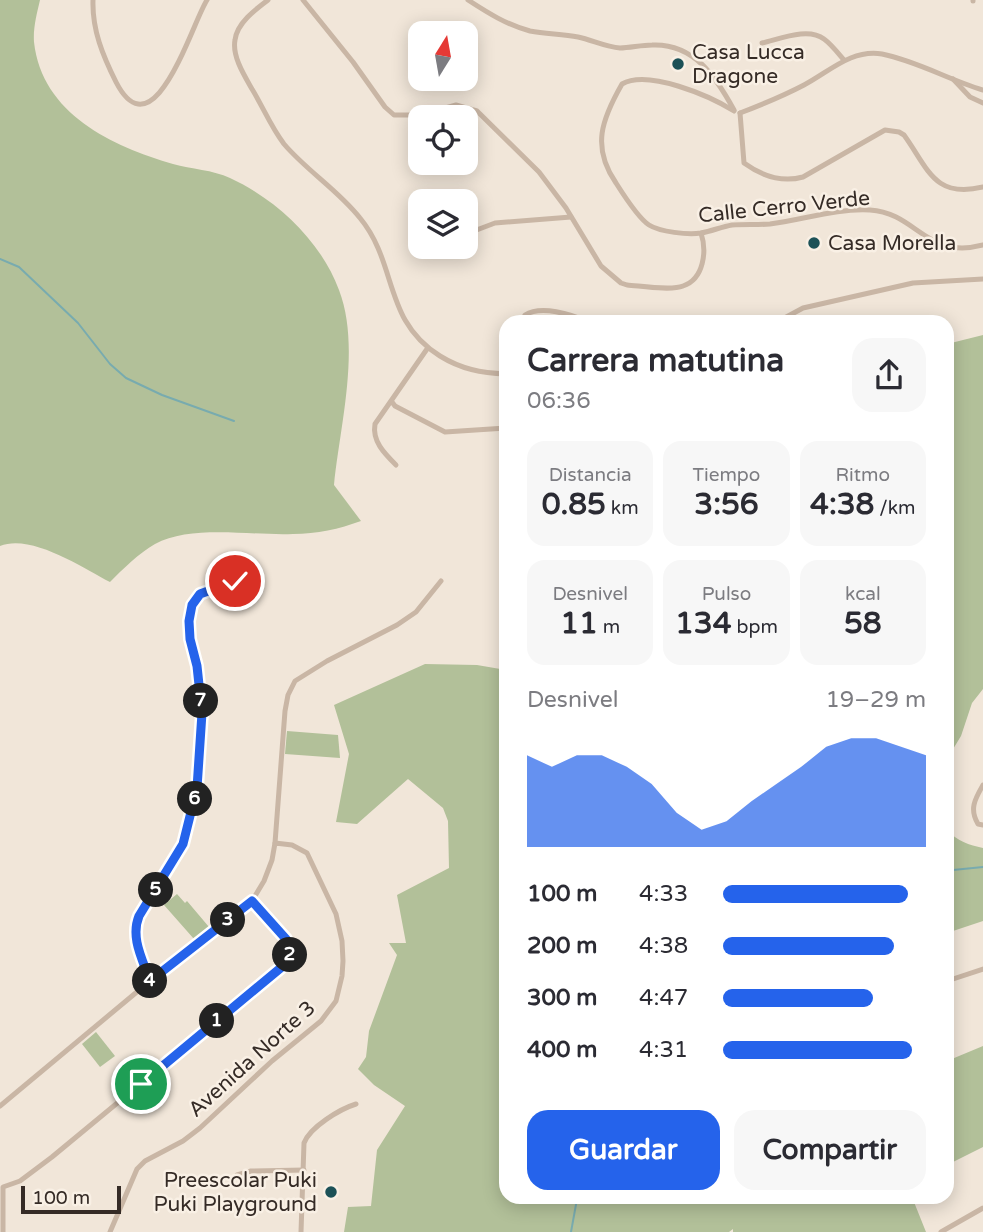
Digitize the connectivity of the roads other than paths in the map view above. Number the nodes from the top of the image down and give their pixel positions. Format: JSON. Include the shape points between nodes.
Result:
{"nodes":[{"id":1,"x":93,"y":0,"type":"edge"},
{"id":2,"x":206,"y":0,"type":"edge"},
{"id":3,"x":268,"y":0,"type":"edge"},
{"id":4,"x":303,"y":0,"type":"edge"},
{"id":5,"x":468,"y":0,"type":"edge"},
{"id":6,"x":762,"y":43,"type":"dead end"},
{"id":7,"x":844,"y":60,"type":"junction"},
{"id":8,"x":950,"y":76,"type":"junction"},
{"id":9,"x":983,"y":90,"type":"edge"},
{"id":10,"x":983,"y":103,"type":"edge"},
{"id":11,"x":737,"y":112,"type":"junction"},
{"id":12,"x":983,"y":187,"type":"edge"},
{"id":13,"x":571,"y":217,"type":"junction"},
{"id":14,"x":478,"y":229,"type":"edge"},
{"id":15,"x":701,"y":233,"type":"junction"},
{"id":16,"x":983,"y":244,"type":"edge"},
{"id":17,"x":983,"y":279,"type":"edge"},
{"id":18,"x":525,"y":315,"type":"dead end"},
{"id":19,"x":562,"y":315,"type":"edge"},
{"id":20,"x":790,"y":315,"type":"edge"},
{"id":21,"x":427,"y":349,"type":"junction"},
{"id":22,"x":499,"y":373,"type":"edge"},
{"id":23,"x":392,"y":402,"type":"junction"},
{"id":24,"x":499,"y":428,"type":"edge"},
{"id":25,"x":396,"y":465,"type":"dead end"},
{"id":26,"x":257,"y":577,"type":"dead end"},
{"id":27,"x":441,"y":581,"type":"dead end"},
{"id":28,"x":983,"y":785,"type":"edge"},
{"id":29,"x":983,"y":825,"type":"edge"},
{"id":30,"x":275,"y":843,"type":"junction"},
{"id":31,"x":252,"y":901,"type":"junction"},
{"id":32,"x":983,"y":969,"type":"edge"},
{"id":33,"x":954,"y":979,"type":"edge"},
{"id":34,"x":150,"y":981,"type":"junction"},
{"id":35,"x":356,"y":1104,"type":"dead end"},
{"id":36,"x":0,"y":1106,"type":"edge"},
{"id":37,"x":304,"y":1170,"type":"junction"},
{"id":38,"x":237,"y":1175,"type":"dead end"},
{"id":39,"x":2,"y":1185,"type":"edge"},
{"id":40,"x":983,"y":1208,"type":"edge"},
{"id":41,"x":3,"y":1232,"type":"edge"},
{"id":42,"x":110,"y":1232,"type":"edge"},
{"id":43,"x":301,"y":1232,"type":"edge"},
{"id":44,"x":941,"y":1232,"type":"edge"}],
"edges":[{"from":1,"to":2,"type":"street","via":[[96,36],[125,98],[136,103],[153,99],[166,88]]},
{"from":3,"to":21,"type":"street","via":[[237,30],[234,41],[239,64],[284,144],[360,218],[374,238],[402,316]]},
{"from":4,"to":13,"type":"street","via":[[394,115],[421,115],[456,105],[477,111],[539,172]]},
{"from":5,"to":11,"type":"street","via":[[497,18],[532,31],[618,48],[674,46],[696,58]]},
{"from":6,"to":7,"type":"street","via":[[817,36]]},
{"from":7,"to":8,"type":"street","via":[[881,54]]},
{"from":7,"to":11,"type":"street","via":[[803,85]]},
{"from":8,"to":9,"type":"street"},
{"from":8,"to":10,"type":"street","via":[[970,97]]},
{"from":11,"to":12,"type":"street","via":[[744,163],[778,179],[803,177],[885,130],[905,135],[939,184],[952,189]]},
{"from":11,"to":15,"type":"street","name":"Calle Cerro Verde","via":[[699,93],[640,79],[622,84],[602,125],[606,168],[648,225]]},
{"from":13,"to":14,"type":"street","via":[[495,223]]},
{"from":13,"to":15,"type":"street","via":[[601,266],[627,285],[682,287],[692,281],[703,263]]},
{"from":15,"to":16,"type":"street","name":"Calle Cerro Verde","via":[[869,210],[900,218],[942,245],[964,248]]},
{"from":17,"to":20,"type":"street","via":[[913,283],[803,308]]},
{"from":18,"to":19,"type":"street","via":[[533,310]]},
{"from":21,"to":22,"type":"street","via":[[472,371]]},
{"from":21,"to":23,"type":"street"},
{"from":23,"to":24,"type":"street","via":[[445,432]]},
{"from":23,"to":25,"type":"street","via":[[374,428],[378,444]]},
{"from":26,"to":34,"type":"street","via":[[200,594],[192,605],[190,639],[202,713],[197,788],[183,844],[136,924],[136,943]]},
{"from":27,"to":30,"type":"street","via":[[416,612],[295,681],[285,711]]},
{"from":28,"to":29,"type":"street","via":[[973,811]]},
{"from":30,"to":31,"type":"street","via":[[264,881]]},
{"from":30,"to":42,"type":"street","name":"Avenida Norte 3","via":[[307,853],[336,914],[343,961],[336,1001],[321,1021],[200,1128],[137,1169]]},
{"from":31,"to":34,"type":"street"},
{"from":31,"to":39,"type":"street","via":[[286,939],[290,954],[284,967],[52,1157],[19,1181]]},
{"from":32,"to":33,"type":"street"},
{"from":34,"to":36,"type":"street"},
{"from":35,"to":37,"type":"street","via":[[342,1108],[307,1135]]},
{"from":37,"to":38,"type":"street"},
{"from":37,"to":43,"type":"street"},
{"from":39,"to":41,"type":"street"},
{"from":40,"to":44,"type":"street"}]}
